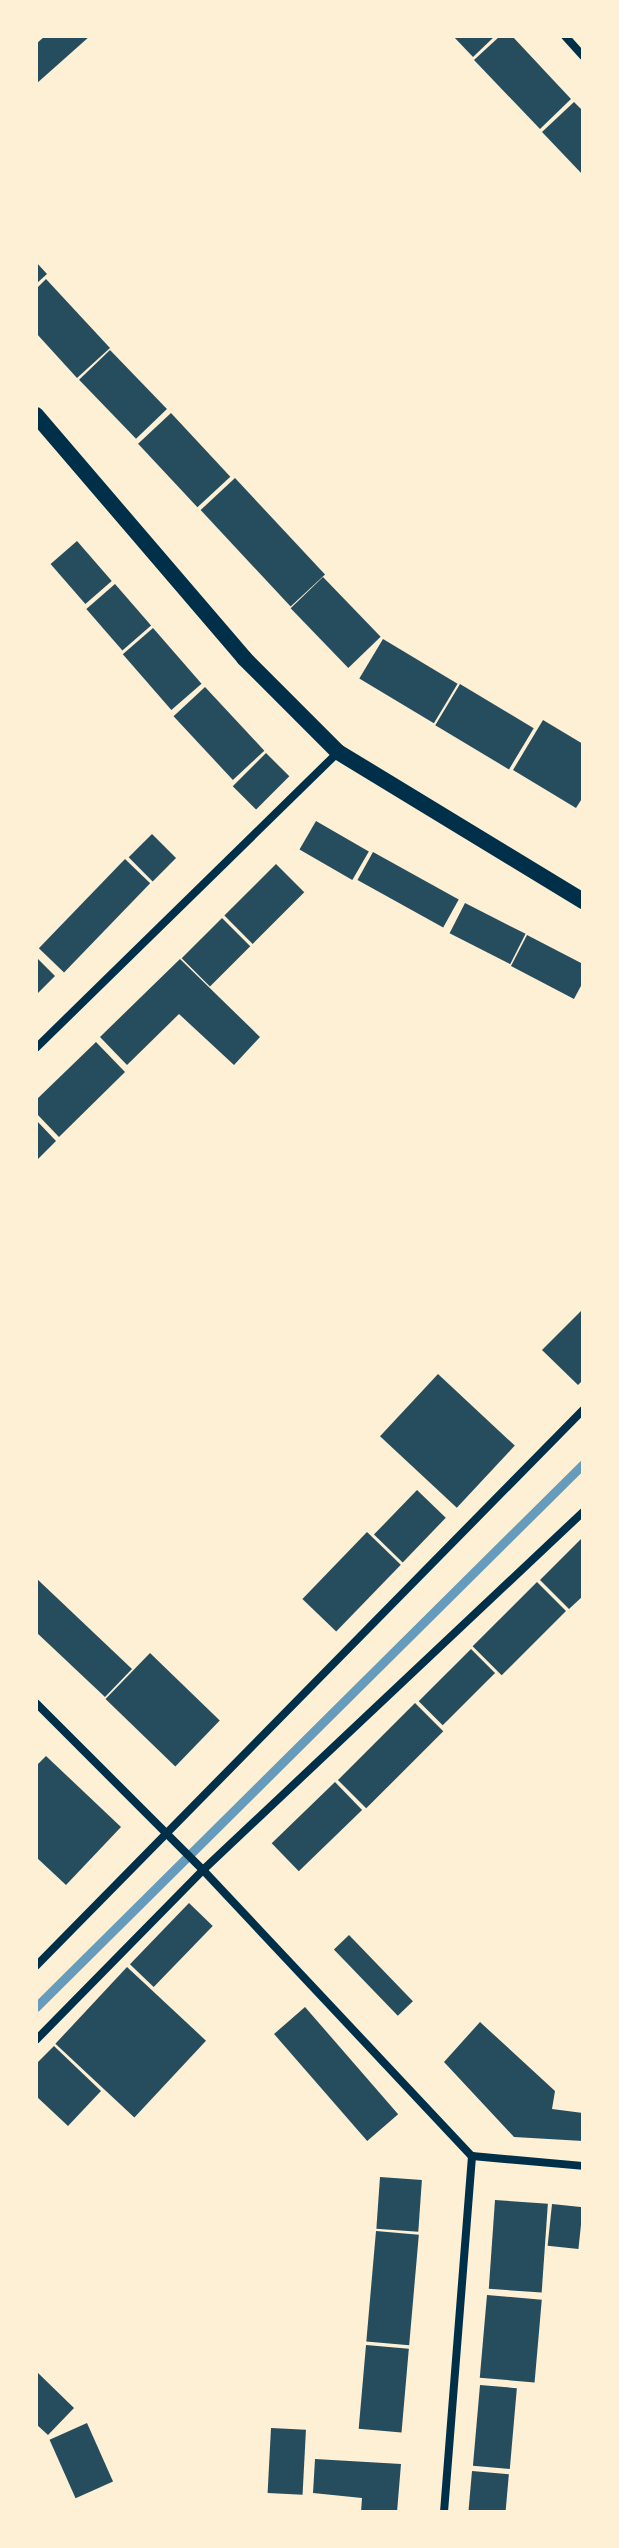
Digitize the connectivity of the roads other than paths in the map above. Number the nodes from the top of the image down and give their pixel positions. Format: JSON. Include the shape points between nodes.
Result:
{"nodes":[{"id":1,"x":565,"y":36,"type":"edge"},
{"id":2,"x":583,"y":56,"type":"edge"},
{"id":3,"x":36,"y":415,"type":"edge"},
{"id":4,"x":338,"y":752,"type":"junction"},
{"id":5,"x":583,"y":901,"type":"edge"},
{"id":6,"x":36,"y":1048,"type":"edge"},
{"id":7,"x":583,"y":1410,"type":"edge"},
{"id":8,"x":583,"y":1512,"type":"edge"},
{"id":9,"x":36,"y":1703,"type":"edge"},
{"id":10,"x":166,"y":1833,"type":"junction"},
{"id":11,"x":201,"y":1869,"type":"junction"},
{"id":12,"x":36,"y":1966,"type":"edge"},
{"id":13,"x":36,"y":2040,"type":"edge"},
{"id":14,"x":472,"y":2156,"type":"junction"},
{"id":15,"x":583,"y":2166,"type":"edge"},
{"id":16,"x":444,"y":2512,"type":"edge"}],
"edges":[{"from":1,"to":2,"type":"street"},
{"from":3,"to":4,"type":"main road","via":[[244,658]]},
{"from":4,"to":5,"type":"main road"},
{"from":4,"to":6,"type":"street"},
{"from":7,"to":10,"type":"street"},
{"from":8,"to":11,"type":"street"},
{"from":9,"to":10,"type":"street"},
{"from":10,"to":11,"type":"street"},
{"from":10,"to":12,"type":"street"},
{"from":11,"to":13,"type":"street"},
{"from":11,"to":14,"type":"street"},
{"from":14,"to":15,"type":"street"},
{"from":14,"to":16,"type":"street"}]}
